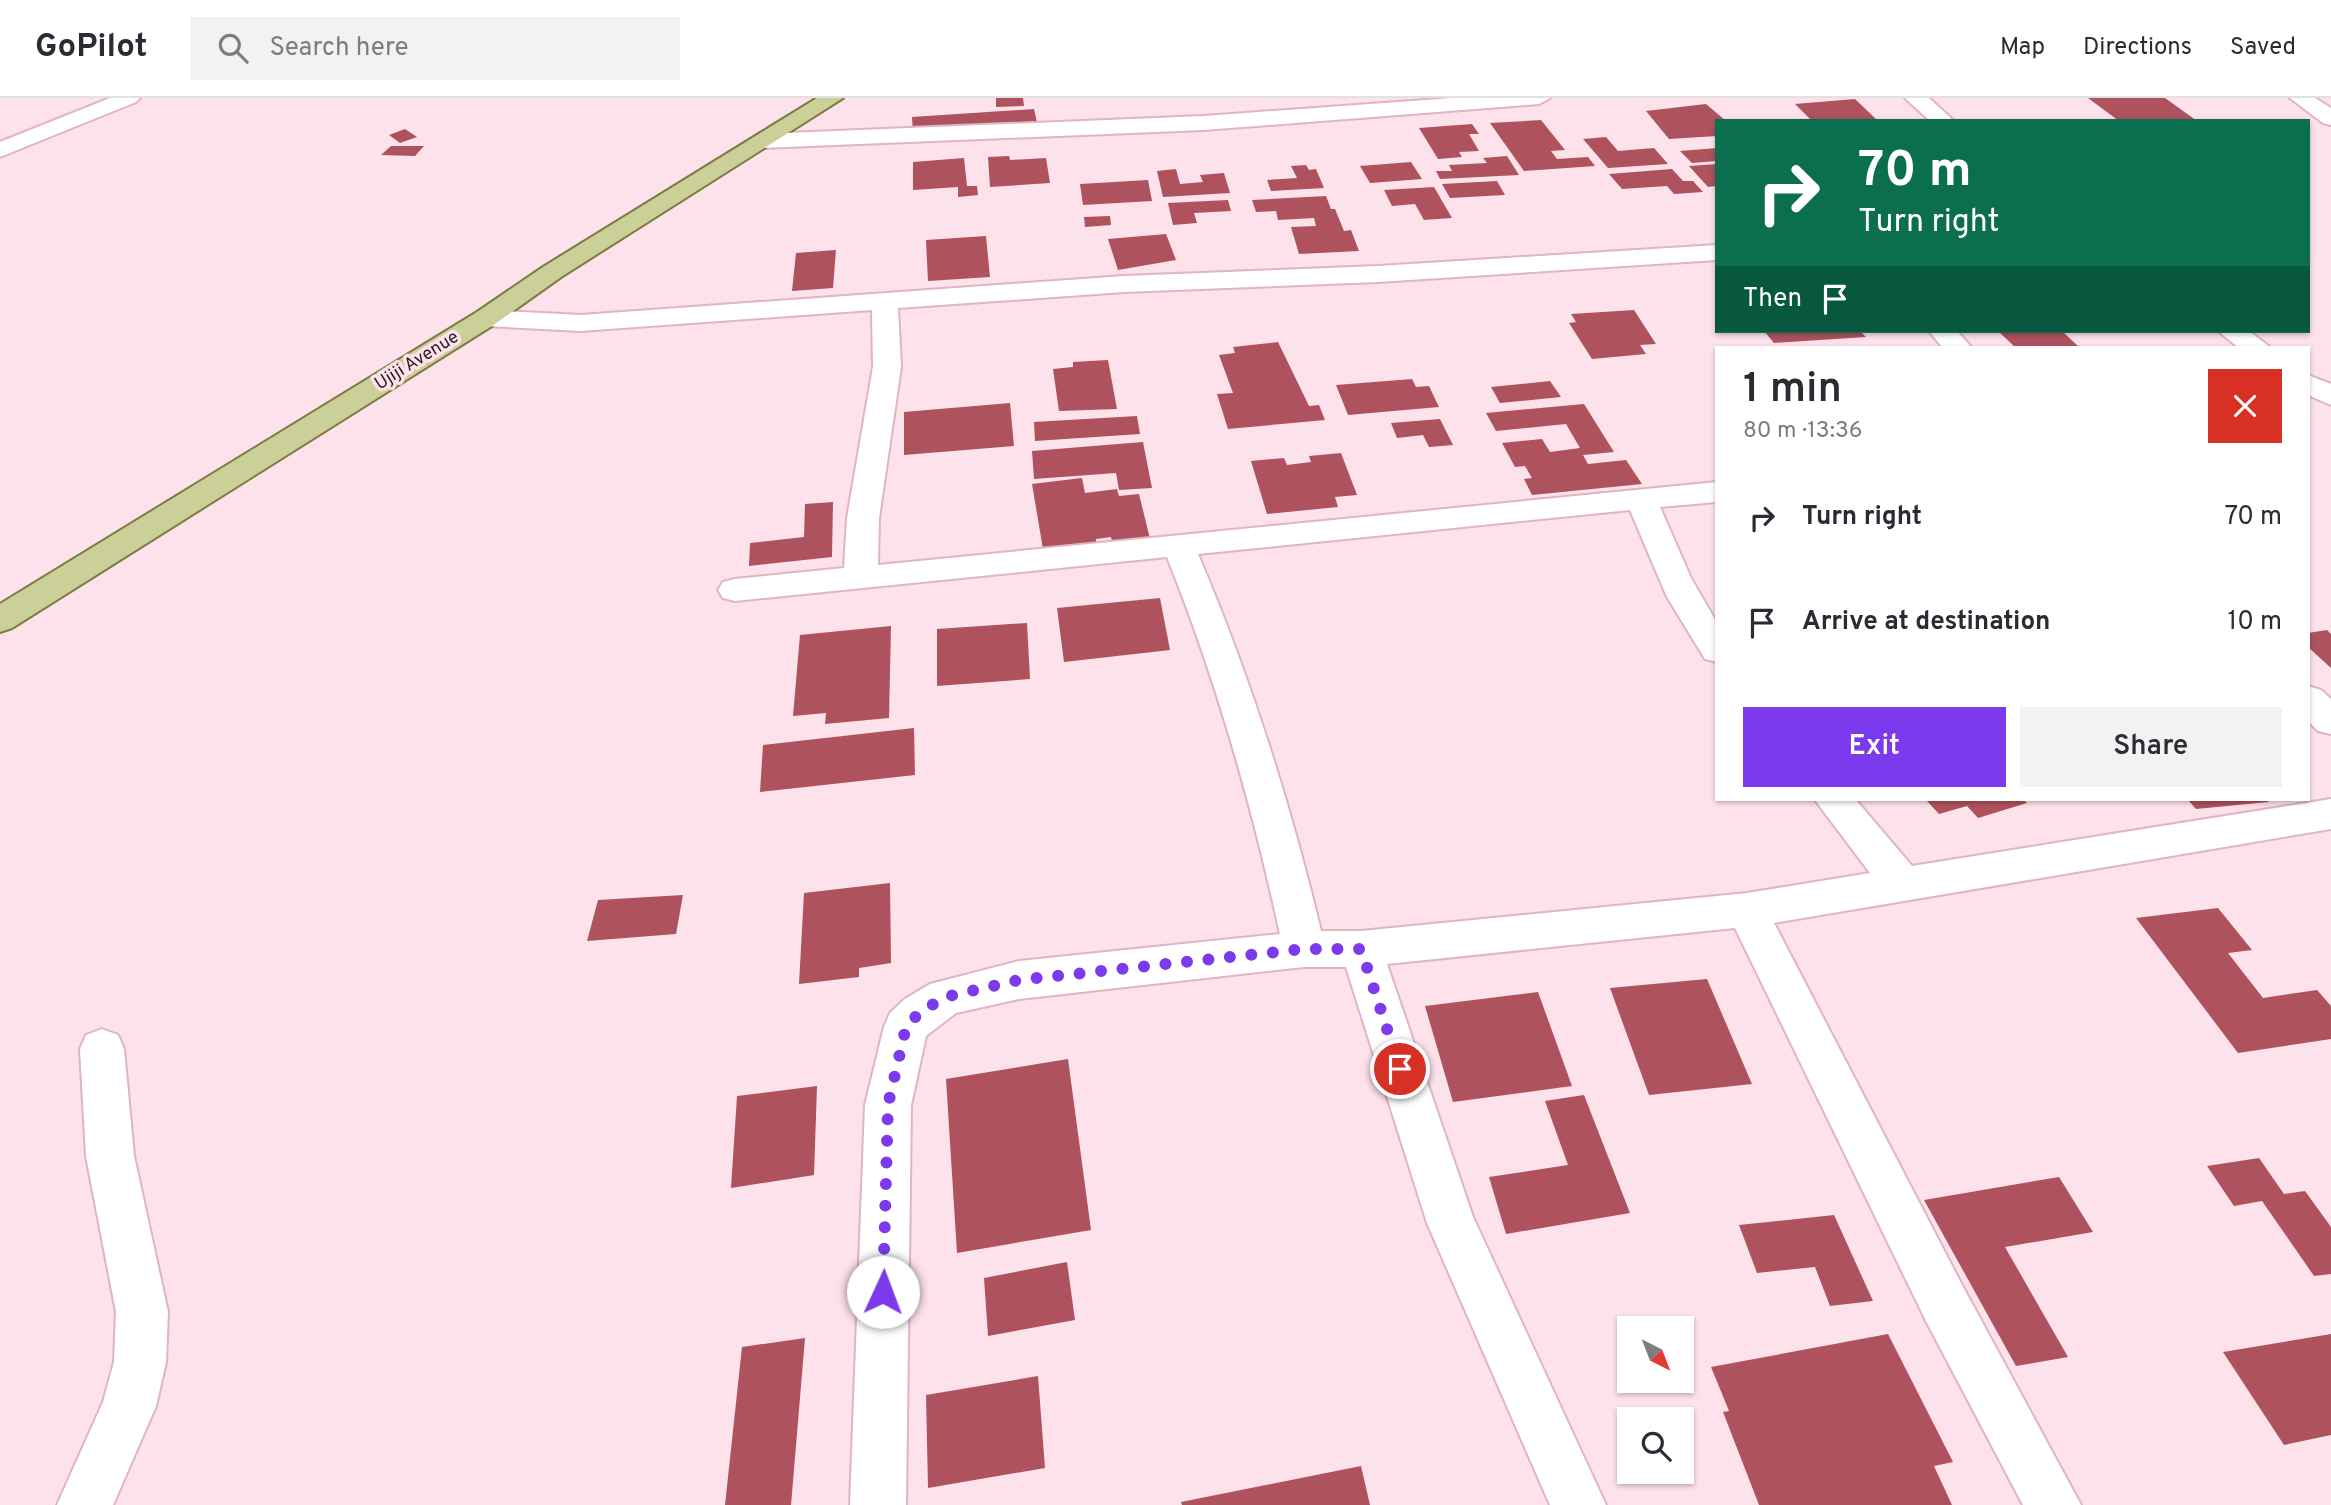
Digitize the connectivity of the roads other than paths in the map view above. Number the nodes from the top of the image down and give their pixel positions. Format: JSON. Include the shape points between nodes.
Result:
{"nodes":[{"id":1,"x":129,"y":98,"type":"edge"},
{"id":2,"x":832,"y":98,"type":"edge"},
{"id":3,"x":1243,"y":98,"type":"edge"},
{"id":4,"x":1539,"y":98,"type":"edge"},
{"id":5,"x":1916,"y":98,"type":"edge"},
{"id":6,"x":2301,"y":98,"type":"edge"},
{"id":7,"x":2331,"y":118,"type":"edge"},
{"id":8,"x":1940,"y":119,"type":"edge"},
{"id":9,"x":1204,"y":123,"type":"junction"},
{"id":10,"x":762,"y":141,"type":"junction"},
{"id":11,"x":0,"y":150,"type":"edge"},
{"id":12,"x":1715,"y":252,"type":"edge"},
{"id":13,"x":885,"y":302,"type":"junction"},
{"id":14,"x":486,"y":318,"type":"junction"},
{"id":15,"x":1944,"y":333,"type":"edge"},
{"id":16,"x":2234,"y":333,"type":"edge"},
{"id":17,"x":1956,"y":346,"type":"edge"},
{"id":18,"x":2254,"y":346,"type":"edge"},
{"id":19,"x":2310,"y":384,"type":"edge"},
{"id":20,"x":2331,"y":397,"type":"edge"},
{"id":21,"x":1715,"y":492,"type":"edge"},
{"id":22,"x":1642,"y":502,"type":"junction"},
{"id":23,"x":1180,"y":547,"type":"junction"},
{"id":24,"x":859,"y":576,"type":"junction"},
{"id":25,"x":735,"y":590,"type":"dead end"},
{"id":26,"x":0,"y":620,"type":"edge"},
{"id":27,"x":1715,"y":647,"type":"edge"},
{"id":28,"x":2310,"y":701,"type":"edge"},
{"id":29,"x":2331,"y":721,"type":"edge"},
{"id":30,"x":1835,"y":801,"type":"edge"},
{"id":31,"x":2331,"y":814,"type":"edge"},
{"id":32,"x":1903,"y":885,"type":"junction"},
{"id":33,"x":1747,"y":910,"type":"junction"},
{"id":34,"x":1304,"y":949,"type":"junction"},
{"id":35,"x":1361,"y":949,"type":"junction"},
{"id":36,"x":102,"y":1049,"type":"dead end"},
{"id":37,"x":85,"y":1505,"type":"edge"},
{"id":38,"x":878,"y":1505,"type":"edge"},
{"id":39,"x":1578,"y":1505,"type":"edge"},
{"id":40,"x":2053,"y":1505,"type":"edge"}],
"edges":[{"from":1,"to":11,"type":"street"},
{"from":2,"to":10,"type":"main road","name":"Ujiji Avenue"},
{"from":3,"to":9,"type":"street"},
{"from":4,"to":9,"type":"street"},
{"from":5,"to":8,"type":"street"},
{"from":6,"to":7,"type":"street"},
{"from":9,"to":10,"type":"street"},
{"from":10,"to":14,"type":"main road","name":"Ujiji Avenue"},
{"from":12,"to":13,"type":"street","via":[[1378,274],[1124,284]]},
{"from":13,"to":14,"type":"street","via":[[581,323]]},
{"from":13,"to":24,"type":"street","via":[[887,367],[863,517]]},
{"from":14,"to":26,"type":"main road","name":"Ujiji Avenue"},
{"from":15,"to":17,"type":"street"},
{"from":16,"to":18,"type":"street"},
{"from":19,"to":20,"type":"street"},
{"from":21,"to":22,"type":"street"},
{"from":22,"to":23,"type":"street"},
{"from":22,"to":27,"type":"street","via":[[1691,614]]},
{"from":23,"to":24,"type":"street"},
{"from":23,"to":34,"type":"street","via":[[1213,624],[1238,702],[1281,846]]},
{"from":24,"to":25,"type":"street"},
{"from":28,"to":29,"type":"street"},
{"from":30,"to":32,"type":"street"},
{"from":31,"to":32,"type":"street"},
{"from":32,"to":33,"type":"street"},
{"from":33,"to":35,"type":"street"},
{"from":33,"to":40,"type":"street","via":[[1944,1303]]},
{"from":34,"to":35,"type":"street"},
{"from":34,"to":38,"type":"street","via":[[1019,980],[945,997],[906,1027],[888,1105]]},
{"from":35,"to":39,"type":"street","via":[[1451,1223]]},
{"from":36,"to":37,"type":"street","via":[[110,1156],[142,1312],[140,1362],[129,1406]]}]}
